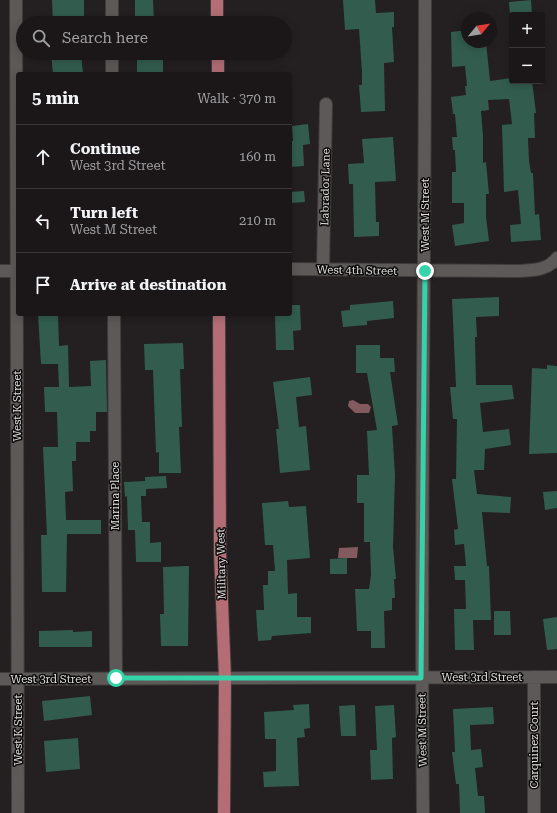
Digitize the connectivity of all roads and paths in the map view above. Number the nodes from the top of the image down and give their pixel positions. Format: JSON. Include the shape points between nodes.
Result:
{"nodes":[{"id":1,"x":16,"y":0,"type":"edge"},
{"id":2,"x":112,"y":0,"type":"edge"},
{"id":3,"x":217,"y":0,"type":"edge"},
{"id":4,"x":425,"y":0,"type":"edge"},
{"id":5,"x":16,"y":16,"type":"edge"},
{"id":6,"x":112,"y":16,"type":"edge"},
{"id":7,"x":218,"y":16,"type":"edge"},
{"id":8,"x":16,"y":60,"type":"edge"},
{"id":9,"x":112,"y":60,"type":"edge"},
{"id":10,"x":218,"y":60,"type":"edge"},
{"id":11,"x":16,"y":72,"type":"edge"},
{"id":12,"x":112,"y":72,"type":"edge"},
{"id":13,"x":218,"y":72,"type":"edge"},
{"id":14,"x":326,"y":104,"type":"dead end"},
{"id":15,"x":557,"y":258,"type":"edge"},
{"id":16,"x":292,"y":269,"type":"edge"},
{"id":17,"x":323,"y":269,"type":"junction"},
{"id":18,"x":0,"y":271,"type":"edge"},
{"id":19,"x":16,"y":271,"type":"edge"},
{"id":20,"x":425,"y":271,"type":"junction"},
{"id":21,"x":17,"y":316,"type":"edge"},
{"id":22,"x":114,"y":316,"type":"edge"},
{"id":23,"x":218,"y":316,"type":"edge"},
{"id":24,"x":534,"y":677,"type":"junction"},
{"id":25,"x":557,"y":677,"type":"edge"},
{"id":26,"x":116,"y":678,"type":"junction"},
{"id":27,"x":225,"y":678,"type":"junction"},
{"id":28,"x":421,"y":678,"type":"junction"},
{"id":29,"x":0,"y":679,"type":"edge"},
{"id":30,"x":18,"y":679,"type":"junction"},
{"id":31,"x":18,"y":813,"type":"edge"},
{"id":32,"x":224,"y":813,"type":"edge"},
{"id":33,"x":423,"y":813,"type":"edge"},
{"id":34,"x":534,"y":813,"type":"edge"}],
"edges":[{"from":1,"to":5,"type":"street","name":"West K Street"},
{"from":2,"to":6,"type":"street"},
{"from":3,"to":7,"type":"main road"},
{"from":4,"to":20,"type":"street","name":"West M Street"},
{"from":8,"to":11,"type":"street","name":"West K Street"},
{"from":9,"to":12,"type":"street"},
{"from":10,"to":13,"type":"main road"},
{"from":14,"to":17,"type":"street","name":"Labrador Lane"},
{"from":15,"to":20,"type":"street","name":"West 4th Street","via":[[553,264],[544,268],[520,271]]},
{"from":16,"to":17,"type":"street","name":"West 4th Street"},
{"from":17,"to":20,"type":"street","name":"West 4th Street"},
{"from":18,"to":19,"type":"street"},
{"from":20,"to":28,"type":"street","name":"West M Street"},
{"from":21,"to":30,"type":"street","name":"West K Street"},
{"from":22,"to":26,"type":"street","name":"Marina Place"},
{"from":23,"to":27,"type":"main road","name":"Military West","via":[[220,552]]},
{"from":24,"to":25,"type":"street","name":"West 3rd Street"},
{"from":24,"to":28,"type":"street","name":"West 3rd Street"},
{"from":24,"to":34,"type":"street","name":"Carquinez Court"},
{"from":26,"to":27,"type":"street","name":"West 3rd Street"},
{"from":26,"to":30,"type":"street","name":"West 3rd Street"},
{"from":27,"to":28,"type":"street","name":"West 3rd Street"},
{"from":27,"to":32,"type":"main road","name":"Military West"},
{"from":28,"to":33,"type":"street","name":"West M Street"},
{"from":29,"to":30,"type":"street","name":"West 3rd Street"},
{"from":30,"to":31,"type":"street","name":"West K Street"}]}
